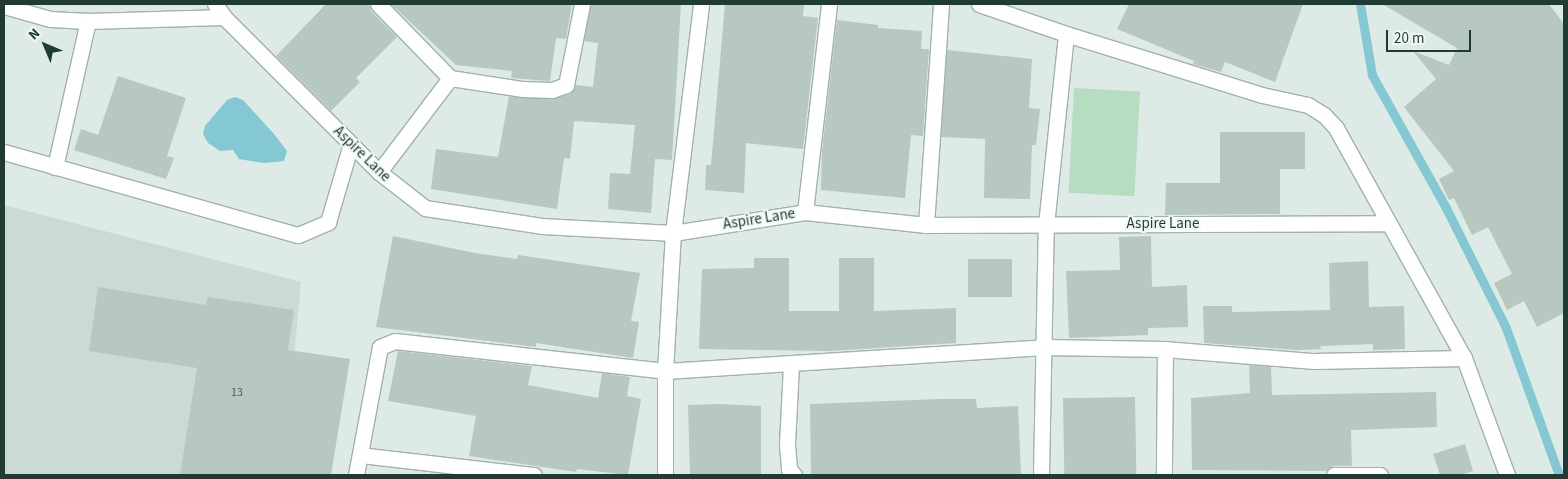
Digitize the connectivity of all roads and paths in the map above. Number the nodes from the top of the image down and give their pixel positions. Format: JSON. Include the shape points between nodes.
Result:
{"nodes":[{"id":1,"x":215,"y":4,"type":"edge"},
{"id":2,"x":378,"y":4,"type":"edge"},
{"id":3,"x":582,"y":4,"type":"edge"},
{"id":4,"x":701,"y":4,"type":"edge"},
{"id":5,"x":830,"y":4,"type":"edge"},
{"id":6,"x":941,"y":4,"type":"edge"},
{"id":7,"x":979,"y":4,"type":"edge"},
{"id":8,"x":4,"y":6,"type":"edge"},
{"id":9,"x":52,"y":11,"type":"edge"},
{"id":10,"x":224,"y":17,"type":"junction"},
{"id":11,"x":88,"y":21,"type":"junction"},
{"id":12,"x":1066,"y":34,"type":"junction"},
{"id":13,"x":450,"y":78,"type":"junction"},
{"id":14,"x":351,"y":144,"type":"junction"},
{"id":15,"x":4,"y":152,"type":"edge"},
{"id":16,"x":55,"y":167,"type":"junction"},
{"id":17,"x":379,"y":172,"type":"junction"},
{"id":18,"x":805,"y":212,"type":"junction"},
{"id":19,"x":1388,"y":223,"type":"junction"},
{"id":20,"x":926,"y":225,"type":"junction"},
{"id":21,"x":1046,"y":225,"type":"junction"},
{"id":22,"x":673,"y":233,"type":"junction"},
{"id":23,"x":1044,"y":347,"type":"junction"},
{"id":24,"x":1165,"y":349,"type":"junction"},
{"id":25,"x":1464,"y":358,"type":"junction"},
{"id":26,"x":791,"y":365,"type":"junction"},
{"id":27,"x":665,"y":371,"type":"junction"},
{"id":28,"x":360,"y":455,"type":"junction"},
{"id":29,"x":356,"y":475,"type":"edge"},
{"id":30,"x":534,"y":475,"type":"edge"},
{"id":31,"x":665,"y":475,"type":"edge"},
{"id":32,"x":794,"y":475,"type":"edge"},
{"id":33,"x":1041,"y":475,"type":"edge"},
{"id":34,"x":1164,"y":475,"type":"edge"},
{"id":35,"x":1334,"y":475,"type":"edge"},
{"id":36,"x":1380,"y":475,"type":"edge"},
{"id":37,"x":1507,"y":475,"type":"edge"}],
"edges":[{"from":1,"to":10,"type":"street","name":"Aspire Lane"},
{"from":2,"to":13,"type":"street"},
{"from":3,"to":13,"type":"street","via":[[566,84],[552,90],[523,90]]},
{"from":4,"to":22,"type":"street"},
{"from":5,"to":18,"type":"street"},
{"from":6,"to":20,"type":"street"},
{"from":7,"to":12,"type":"street"},
{"from":8,"to":9,"type":"street"},
{"from":9,"to":11,"type":"street"},
{"from":10,"to":11,"type":"street"},
{"from":10,"to":14,"type":"street","name":"Aspire Lane"},
{"from":11,"to":16,"type":"street"},
{"from":12,"to":19,"type":"street","via":[[1308,105],[1336,128]]},
{"from":12,"to":21,"type":"street"},
{"from":13,"to":17,"type":"street"},
{"from":14,"to":16,"type":"street","via":[[328,222],[298,234]]},
{"from":14,"to":17,"type":"street","name":"Aspire Lane"},
{"from":15,"to":16,"type":"street"},
{"from":17,"to":22,"type":"street","name":"Aspire Lane","via":[[425,208],[542,226]]},
{"from":18,"to":20,"type":"street","name":"Aspire Lane"},
{"from":18,"to":22,"type":"street","name":"Aspire Lane"},
{"from":19,"to":21,"type":"street","name":"Aspire Lane"},
{"from":19,"to":25,"type":"street"},
{"from":20,"to":21,"type":"street","name":"Aspire Lane"},
{"from":21,"to":23,"type":"street"},
{"from":22,"to":27,"type":"street"},
{"from":23,"to":24,"type":"street"},
{"from":23,"to":26,"type":"street"},
{"from":23,"to":33,"type":"street"},
{"from":24,"to":25,"type":"street","via":[[1312,361]]},
{"from":24,"to":34,"type":"street"},
{"from":25,"to":37,"type":"street"},
{"from":26,"to":27,"type":"street"},
{"from":26,"to":32,"type":"street","via":[[787,444],[789,469]]},
{"from":27,"to":28,"type":"street","via":[[395,341],[380,347]]},
{"from":27,"to":31,"type":"street"},
{"from":28,"to":29,"type":"street"},
{"from":28,"to":30,"type":"street"},
{"from":35,"to":36,"type":"street"}]}
